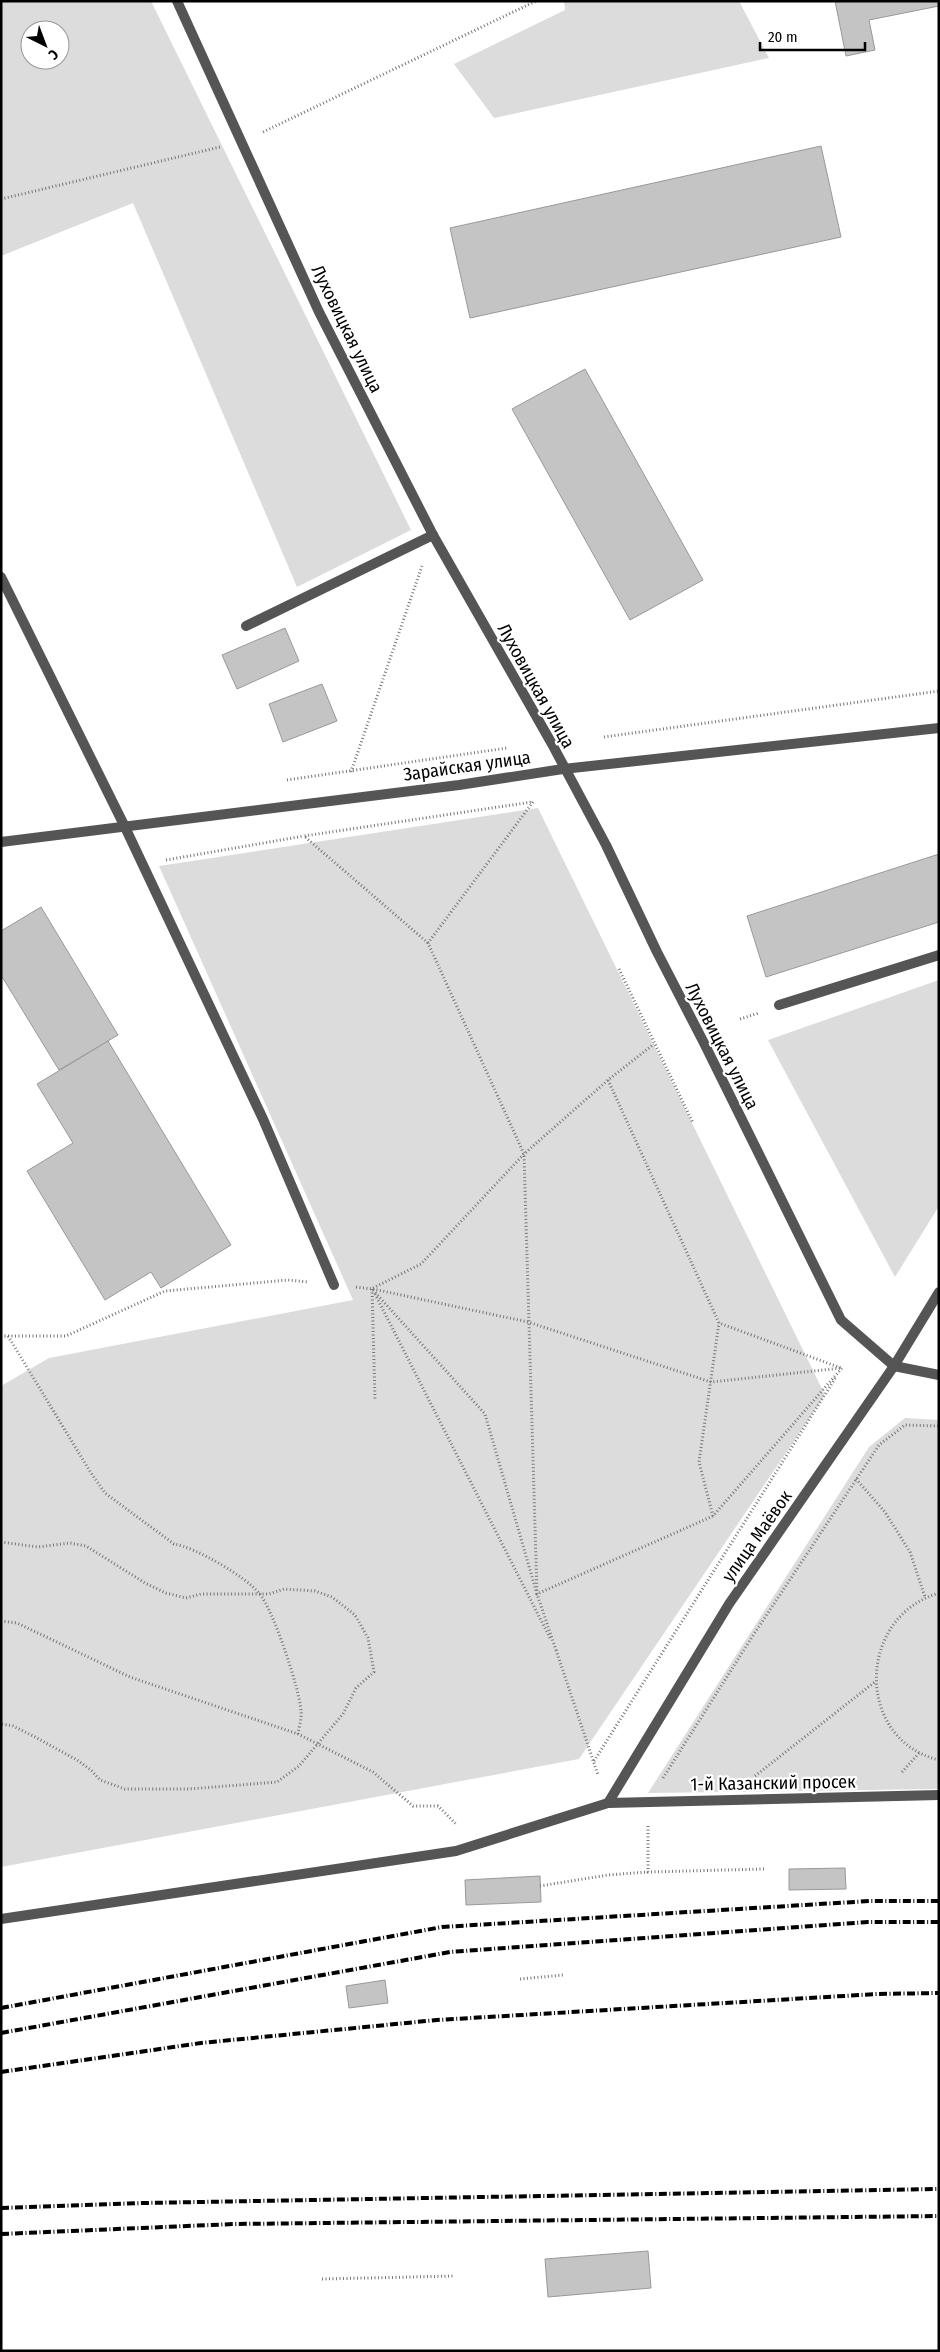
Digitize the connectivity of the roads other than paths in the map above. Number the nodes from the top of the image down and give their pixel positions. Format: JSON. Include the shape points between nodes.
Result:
{"nodes":[{"id":1,"x":177,"y":1,"type":"edge"},
{"id":2,"x":433,"y":535,"type":"junction"},
{"id":3,"x":1,"y":577,"type":"edge"},
{"id":4,"x":246,"y":626,"type":"dead end"},
{"id":5,"x":939,"y":728,"type":"edge"},
{"id":6,"x":563,"y":769,"type":"junction"},
{"id":7,"x":124,"y":825,"type":"junction"},
{"id":8,"x":1,"y":842,"type":"edge"},
{"id":9,"x":939,"y":955,"type":"edge"},
{"id":10,"x":779,"y":1005,"type":"dead end"},
{"id":11,"x":334,"y":1284,"type":"road end"},
{"id":12,"x":939,"y":1292,"type":"edge"},
{"id":13,"x":894,"y":1366,"type":"junction"},
{"id":14,"x":939,"y":1375,"type":"edge"},
{"id":15,"x":939,"y":1795,"type":"edge"},
{"id":16,"x":608,"y":1803,"type":"junction"},
{"id":17,"x":1,"y":1919,"type":"edge"}],
"edges":[{"from":1,"to":2,"type":"street","name":"Луховицкая улица","via":[[319,312]]},
{"from":2,"to":4,"type":"street"},
{"from":2,"to":6,"type":"street","name":"Луховицкая улица","via":[[552,744]]},
{"from":3,"to":7,"type":"street"},
{"from":5,"to":6,"type":"street","name":"Зарайская улица"},
{"from":6,"to":7,"type":"street","name":"Зарайская улица"},
{"from":6,"to":13,"type":"street","name":"Луховицкая улица","via":[[606,845],[840,1320]]},
{"from":7,"to":8,"type":"street","name":"Зарайская улица"},
{"from":7,"to":11,"type":"street","via":[[263,1119]]},
{"from":9,"to":10,"type":"street"},
{"from":12,"to":13,"type":"street","name":"улица Маёвок"},
{"from":13,"to":14,"type":"street"},
{"from":13,"to":16,"type":"street","name":"улица Маёвок","via":[[729,1604]]},
{"from":15,"to":16,"type":"street","name":"1-й Казанский просек"},
{"from":16,"to":17,"type":"street","name":"1-й Казанский просек","via":[[456,1851]]}]}
